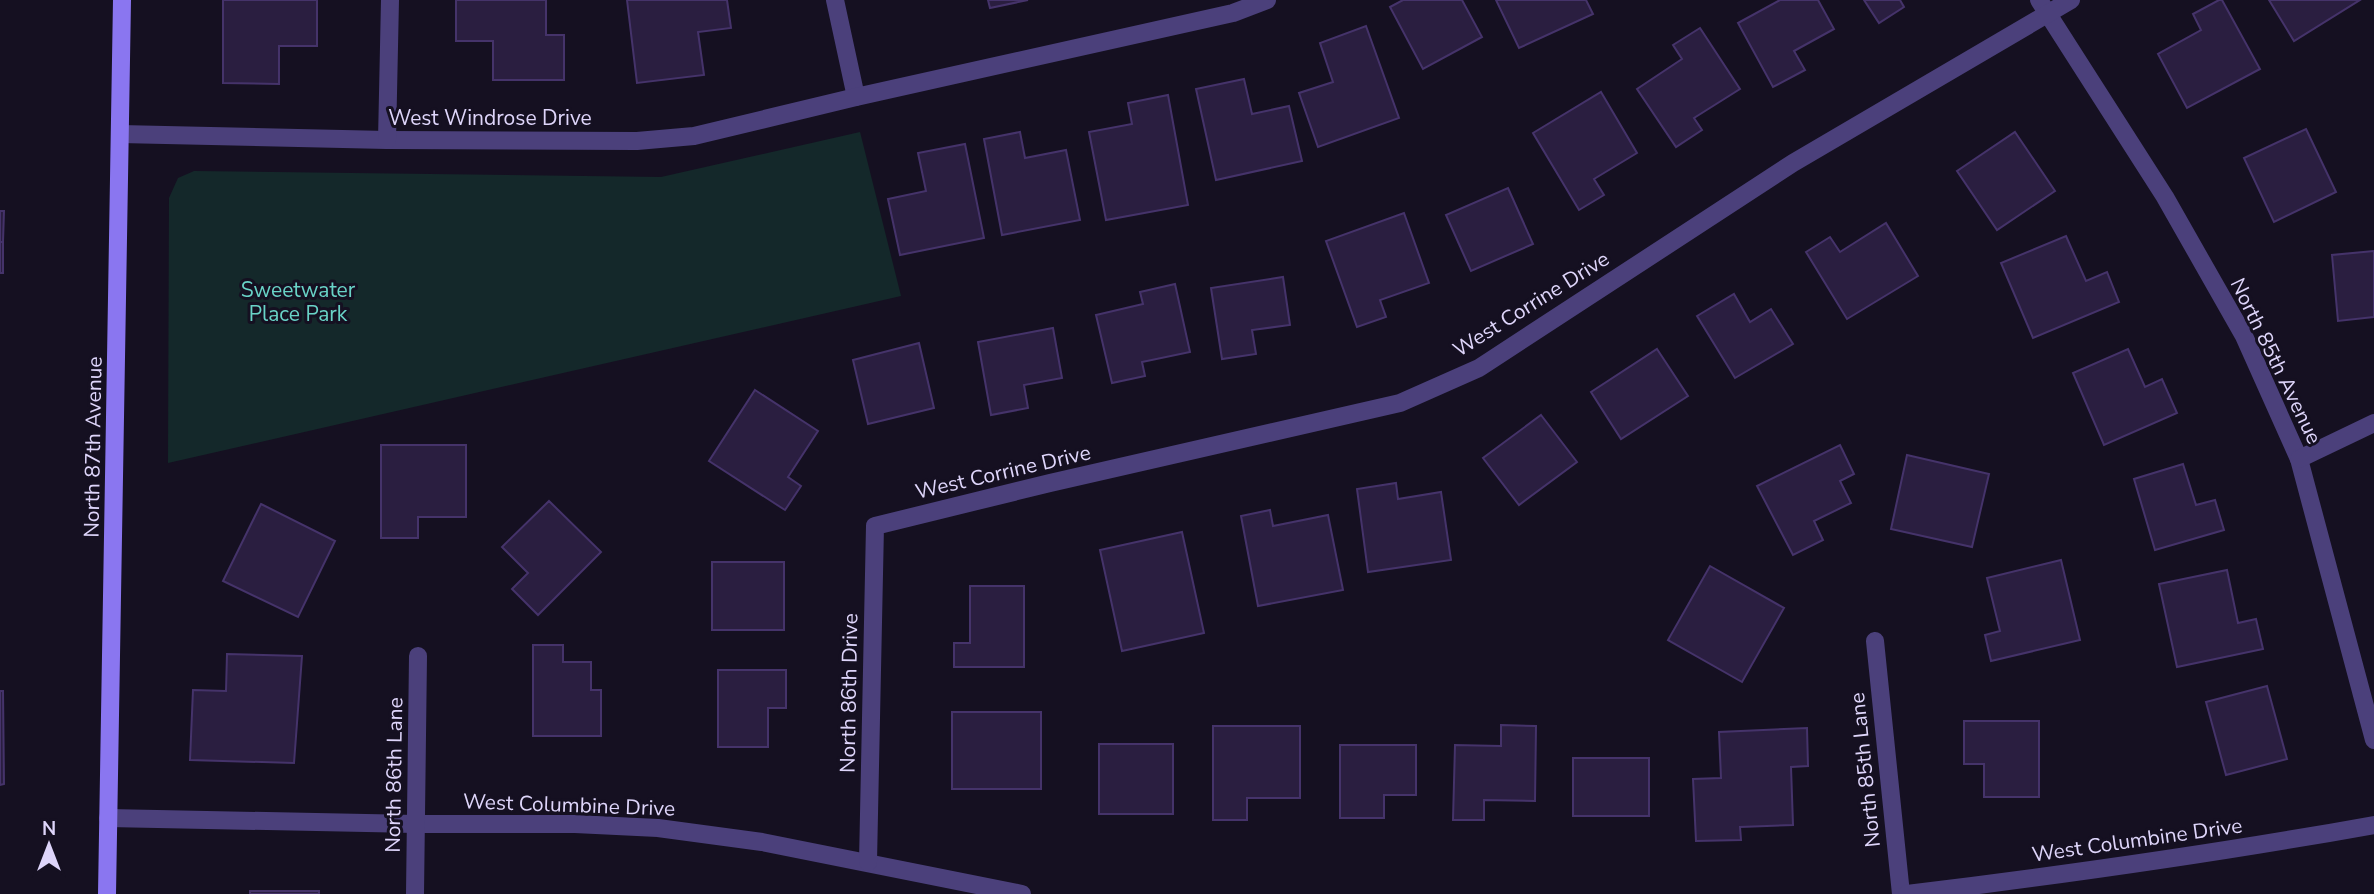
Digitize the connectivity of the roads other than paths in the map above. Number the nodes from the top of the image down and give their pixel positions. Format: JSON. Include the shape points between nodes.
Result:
{"nodes":[{"id":1,"x":122,"y":0,"type":"edge"},
{"id":2,"x":390,"y":0,"type":"edge"},
{"id":3,"x":835,"y":0,"type":"edge"},
{"id":4,"x":1267,"y":0,"type":"edge"},
{"id":5,"x":2071,"y":0,"type":"edge"},
{"id":6,"x":2043,"y":7,"type":"edge"},
{"id":7,"x":856,"y":97,"type":"junction"},
{"id":8,"x":120,"y":134,"type":"junction"},
{"id":9,"x":387,"y":140,"type":"junction"},
{"id":10,"x":2374,"y":423,"type":"edge"},
{"id":11,"x":2299,"y":459,"type":"junction"},
{"id":12,"x":875,"y":526,"type":"joint"},
{"id":13,"x":1875,"y":641,"type":"dead end"},
{"id":14,"x":418,"y":656,"type":"dead end"},
{"id":15,"x":2374,"y":740,"type":"edge"},
{"id":16,"x":108,"y":818,"type":"junction"},
{"id":17,"x":416,"y":824,"type":"junction"},
{"id":18,"x":2374,"y":825,"type":"edge"},
{"id":19,"x":869,"y":862,"type":"junction"},
{"id":20,"x":107,"y":894,"type":"edge"},
{"id":21,"x":415,"y":894,"type":"edge"},
{"id":22,"x":1022,"y":894,"type":"edge"},
{"id":23,"x":1900,"y":894,"type":"edge"},
{"id":24,"x":1907,"y":894,"type":"edge"}],
"edges":[{"from":1,"to":8,"type":"street","name":"North 87th Avenue"},
{"from":2,"to":9,"type":"street"},
{"from":3,"to":7,"type":"street"},
{"from":4,"to":7,"type":"street","name":"West Windrose Drive","via":[[1233,13]]},
{"from":5,"to":6,"type":"street","name":"West Corrine Drive"},
{"from":6,"to":11,"type":"street","name":"North 85th Avenue","via":[[2165,197],[2238,325]]},
{"from":6,"to":12,"type":"street","name":"West Corrine Drive","via":[[1479,368],[1400,403]]},
{"from":7,"to":9,"type":"street","name":"West Windrose Drive","via":[[694,136],[637,141]]},
{"from":8,"to":9,"type":"street","name":"West Windrose Drive"},
{"from":8,"to":16,"type":"street","name":"North 87th Avenue"},
{"from":10,"to":11,"type":"street"},
{"from":11,"to":15,"type":"street","name":"North 85th Avenue"},
{"from":12,"to":19,"type":"street","name":"North 86th Drive"},
{"from":13,"to":23,"type":"street","name":"North 85th Lane"},
{"from":14,"to":17,"type":"street","name":"North 86th Lane"},
{"from":16,"to":17,"type":"street","name":"West Columbine Drive"},
{"from":16,"to":20,"type":"street","name":"North 87th Avenue"},
{"from":17,"to":19,"type":"street","name":"West Columbine Drive","via":[[659,828]]},
{"from":17,"to":21,"type":"street","name":"North 86th Lane"},
{"from":18,"to":24,"type":"street","name":"West Columbine Drive"},
{"from":19,"to":22,"type":"street","name":"West Columbine Drive"}]}
